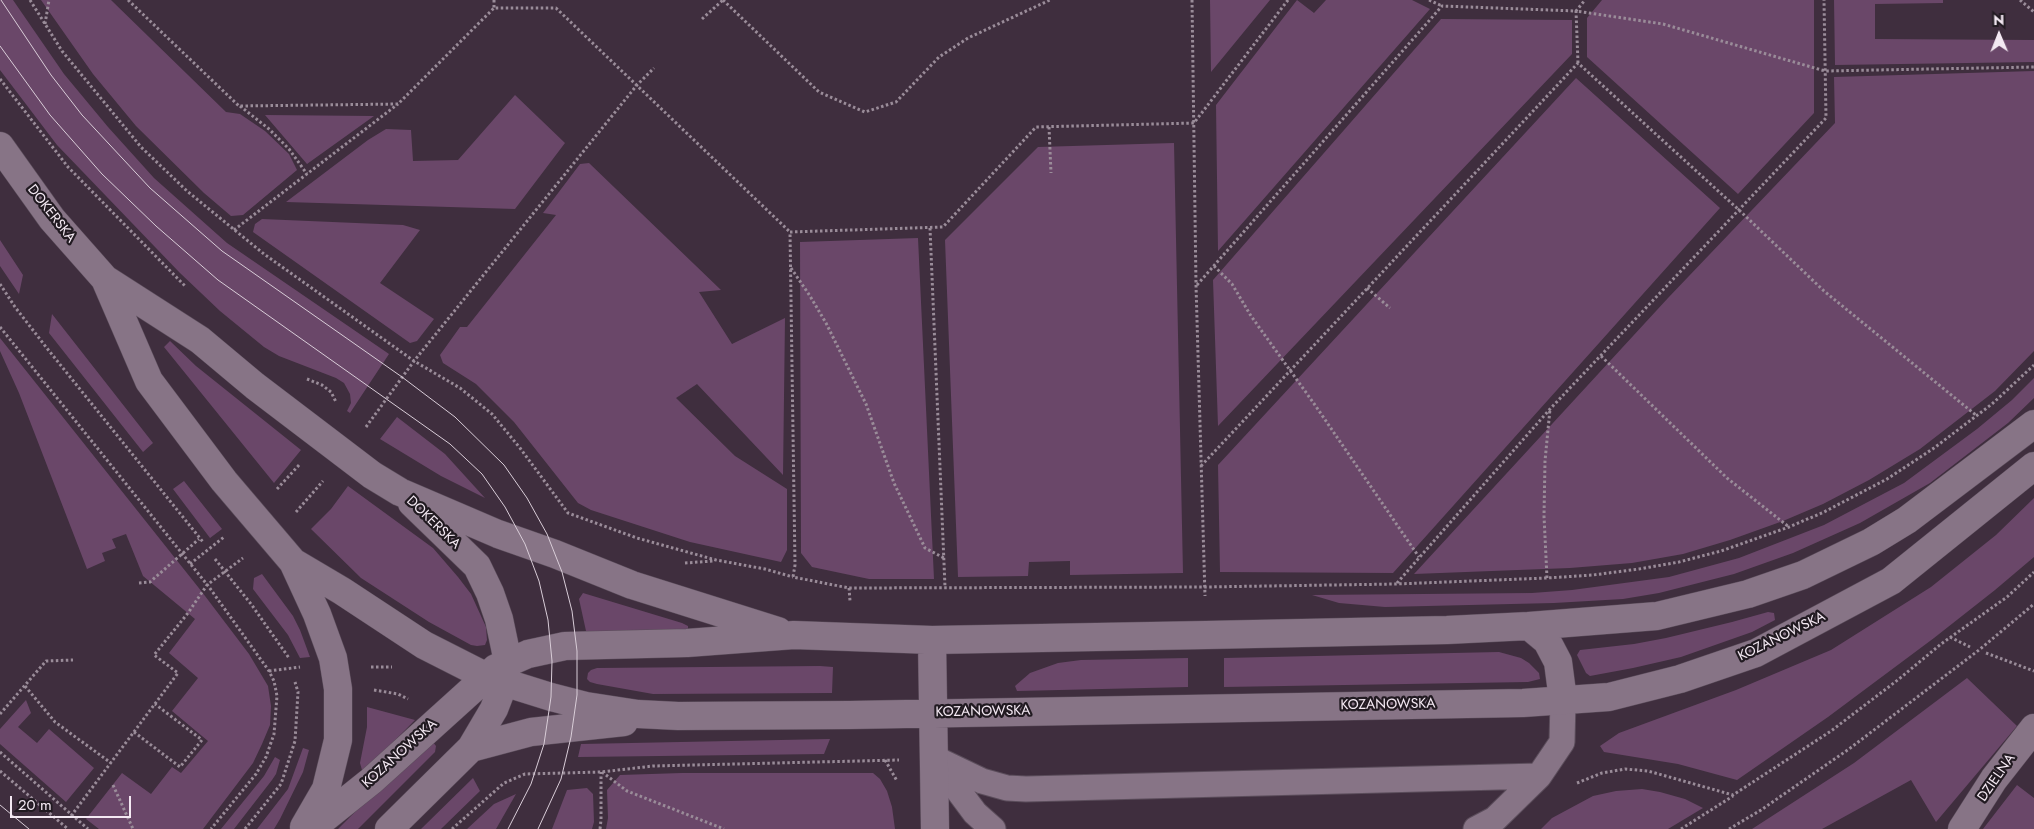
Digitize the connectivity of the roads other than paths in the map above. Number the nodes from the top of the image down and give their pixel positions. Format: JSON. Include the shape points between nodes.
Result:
{"nodes":[{"id":1,"x":0,"y":146,"type":"edge"},
{"id":2,"x":105,"y":279,"type":"junction"},
{"id":3,"x":2034,"y":424,"type":"edge"},
{"id":4,"x":2034,"y":466,"type":"edge"},
{"id":5,"x":400,"y":492,"type":"junction"},
{"id":6,"x":565,"y":559,"type":"joint"},
{"id":7,"x":293,"y":562,"type":"junction"},
{"id":8,"x":1529,"y":626,"type":"junction"},
{"id":9,"x":794,"y":636,"type":"junction"},
{"id":10,"x":932,"y":640,"type":"junction"},
{"id":11,"x":458,"y":663,"type":"joint"},
{"id":12,"x":500,"y":674,"type":"junction"},
{"id":13,"x":1563,"y":700,"type":"junction"},
{"id":14,"x":933,"y":713,"type":"junction"},
{"id":15,"x":678,"y":716,"type":"junction"},
{"id":16,"x":2034,"y":728,"type":"edge"},
{"id":17,"x":471,"y":748,"type":"junction"},
{"id":18,"x":934,"y":758,"type":"junction"},
{"id":19,"x":1539,"y":776,"type":"junction"},
{"id":20,"x":302,"y":829,"type":"edge"},
{"id":21,"x":311,"y":829,"type":"edge"},
{"id":22,"x":389,"y":829,"type":"edge"},
{"id":23,"x":935,"y":829,"type":"edge"},
{"id":24,"x":993,"y":829,"type":"edge"},
{"id":25,"x":1476,"y":829,"type":"edge"},
{"id":26,"x":1962,"y":829,"type":"edge"}],
"edges":[{"from":1,"to":2,"type":"street","name":"DOKERSKA","via":[[52,219]]},
{"from":2,"to":5,"type":"street","name":"DOKERSKA","via":[[200,340],[320,436]]},
{"from":2,"to":7,"type":"street","name":"DOKERSKA","via":[[149,381],[224,481]]},
{"from":3,"to":8,"type":"street","name":"KOZANOWSKA","via":[[1907,520],[1871,542],[1803,575],[1748,594],[1657,616]]},
{"from":4,"to":13,"type":"street","name":"KOZANOWSKA","via":[[1891,581],[1756,653],[1636,690]]},
{"from":5,"to":6,"type":"street","name":"DOKERSKA"},
{"from":5,"to":12,"type":"street","name":"DOKERSKA","via":[[477,566],[500,619]]},
{"from":6,"to":9,"type":"street","name":"KOZANOWSKA","via":[[632,585]]},
{"from":7,"to":11,"type":"street","name":"DOKERSKA"},
{"from":7,"to":20,"type":"street","name":"DOKERSKA","via":[[333,658],[338,689],[338,740],[334,761],[326,789]]},
{"from":8,"to":10,"type":"street","name":"KOZANOWSKA"},
{"from":8,"to":13,"type":"street","via":[[1547,641],[1558,662]]},
{"from":9,"to":10,"type":"street","name":"KOZANOWSKA"},
{"from":9,"to":12,"type":"street","name":"KOZANOWSKA","via":[[687,644],[565,646],[528,654]]},
{"from":10,"to":14,"type":"street"},
{"from":11,"to":12,"type":"street","name":"KOZANOWSKA"},
{"from":12,"to":15,"type":"street","name":"KOZANOWSKA","via":[[541,695],[586,706]]},
{"from":12,"to":17,"type":"street","via":[[494,708]]},
{"from":12,"to":21,"type":"street","name":"KOZANOWSKA"},
{"from":13,"to":14,"type":"street","name":"KOZANOWSKA"},
{"from":13,"to":19,"type":"lane","via":[[1562,742]]},
{"from":14,"to":15,"type":"street","name":"KOZANOWSKA"},
{"from":14,"to":18,"type":"street"},
{"from":15,"to":17,"type":"street","name":"KOZANOWSKA","via":[[546,730]]},
{"from":16,"to":26,"type":"street","name":"DZIELNA","via":[[1994,779]]},
{"from":17,"to":22,"type":"street"},
{"from":18,"to":19,"type":"lane","via":[[982,781],[1026,789]]},
{"from":18,"to":23,"type":"street"},
{"from":18,"to":24,"type":"lane","via":[[975,813]]},
{"from":19,"to":25,"type":"lane","via":[[1494,818]]}]}
